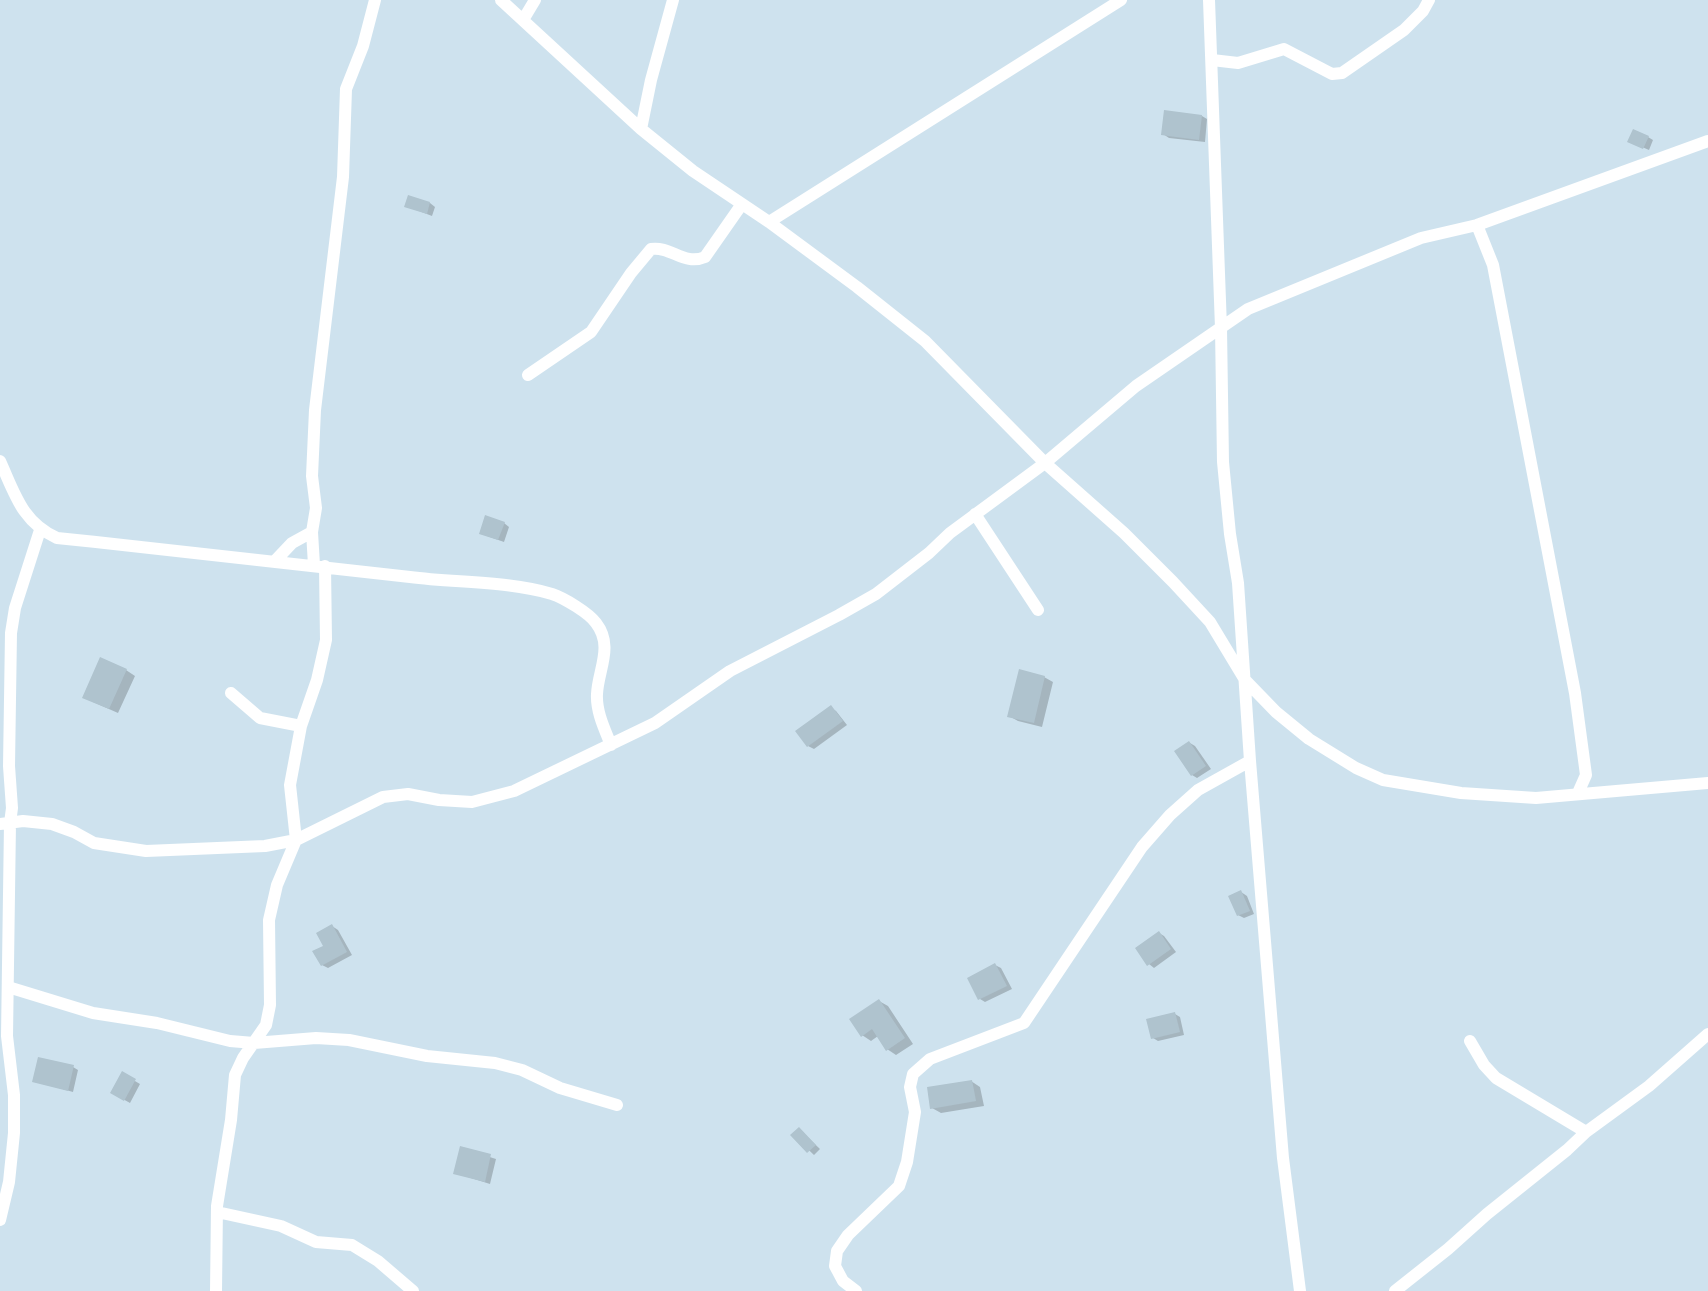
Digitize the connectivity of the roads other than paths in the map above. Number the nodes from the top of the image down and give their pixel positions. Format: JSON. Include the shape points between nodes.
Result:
{"nodes":[{"id":1,"x":375,"y":0,"type":"edge"},
{"id":2,"x":501,"y":0,"type":"edge"},
{"id":3,"x":535,"y":0,"type":"edge"},
{"id":4,"x":673,"y":0,"type":"edge"},
{"id":5,"x":1121,"y":0,"type":"edge"},
{"id":6,"x":1209,"y":0,"type":"edge"},
{"id":7,"x":1429,"y":0,"type":"edge"},
{"id":8,"x":523,"y":20,"type":"junction"},
{"id":9,"x":1212,"y":60,"type":"junction"},
{"id":10,"x":641,"y":129,"type":"junction"},
{"id":11,"x":1708,"y":141,"type":"edge"},
{"id":12,"x":742,"y":204,"type":"junction"},
{"id":13,"x":769,"y":222,"type":"junction"},
{"id":14,"x":1477,"y":225,"type":"junction"},
{"id":15,"x":1221,"y":328,"type":"junction"},
{"id":16,"x":528,"y":375,"type":"dead end"},
{"id":17,"x":0,"y":461,"type":"edge"},
{"id":18,"x":1045,"y":463,"type":"junction"},
{"id":19,"x":975,"y":514,"type":"junction"},
{"id":20,"x":40,"y":530,"type":"junction"},
{"id":21,"x":312,"y":532,"type":"junction"},
{"id":22,"x":274,"y":562,"type":"junction"},
{"id":23,"x":320,"y":566,"type":"junction"},
{"id":24,"x":1038,"y":610,"type":"dead end"},
{"id":25,"x":1245,"y":680,"type":"junction"},
{"id":26,"x":231,"y":693,"type":"dead end"},
{"id":27,"x":301,"y":726,"type":"junction"},
{"id":28,"x":611,"y":745,"type":"junction"},
{"id":29,"x":1250,"y":761,"type":"junction"},
{"id":30,"x":1586,"y":775,"type":"junction"},
{"id":31,"x":1708,"y":783,"type":"edge"},
{"id":32,"x":1602,"y":790,"type":"junction"},
{"id":33,"x":1578,"y":793,"type":"junction"},
{"id":34,"x":5,"y":823,"type":"edge"},
{"id":35,"x":296,"y":840,"type":"junction"},
{"id":36,"x":8,"y":987,"type":"junction"},
{"id":37,"x":1708,"y":1034,"type":"edge"},
{"id":38,"x":1471,"y":1041,"type":"dead end"},
{"id":39,"x":254,"y":1043,"type":"junction"},
{"id":40,"x":617,"y":1105,"type":"dead end"},
{"id":41,"x":1586,"y":1132,"type":"junction"},
{"id":42,"x":217,"y":1212,"type":"junction"},
{"id":43,"x":0,"y":1220,"type":"edge"},
{"id":44,"x":216,"y":1291,"type":"edge"},
{"id":45,"x":413,"y":1291,"type":"edge"},
{"id":46,"x":856,"y":1291,"type":"edge"},
{"id":47,"x":1300,"y":1291,"type":"edge"},
{"id":48,"x":1395,"y":1291,"type":"edge"}],
"edges":[{"from":1,"to":21,"type":"street","via":[[346,89],[343,177],[315,410]]},
{"from":2,"to":8,"type":"street"},
{"from":3,"to":8,"type":"street"},
{"from":4,"to":10,"type":"street"},
{"from":5,"to":13,"type":"street"},
{"from":6,"to":9,"type":"street"},
{"from":7,"to":9,"type":"street","via":[[1404,30],[1342,73],[1332,74],[1284,49],[1238,63]]},
{"from":8,"to":10,"type":"street"},
{"from":9,"to":15,"type":"street"},
{"from":10,"to":12,"type":"street"},
{"from":11,"to":14,"type":"street"},
{"from":12,"to":13,"type":"street"},
{"from":12,"to":16,"type":"street","via":[[705,257],[695,261],[651,249],[591,332]]},
{"from":13,"to":18,"type":"street","via":[[925,341]]},
{"from":14,"to":15,"type":"street","via":[[1378,254],[1248,309]]},
{"from":14,"to":30,"type":"street","via":[[1493,265],[1575,693]]},
{"from":15,"to":18,"type":"street","via":[[1136,386]]},
{"from":15,"to":25,"type":"street","via":[[1223,462]]},
{"from":17,"to":20,"type":"street","via":[[24,512]]},
{"from":18,"to":19,"type":"street"},
{"from":18,"to":25,"type":"street","via":[[1124,533],[1210,622]]},
{"from":19,"to":24,"type":"street"},
{"from":19,"to":28,"type":"street","via":[[876,594],[730,671],[654,723]]},
{"from":20,"to":22,"type":"street","via":[[57,538]]},
{"from":20,"to":34,"type":"street","via":[[10,633],[12,808]]},
{"from":21,"to":22,"type":"street","via":[[292,543]]},
{"from":21,"to":23,"type":"street"},
{"from":22,"to":23,"type":"street"},
{"from":23,"to":27,"type":"street","via":[[326,640]]},
{"from":23,"to":28,"type":"street","via":[[521,587],[555,595],[576,606],[596,623],[605,644],[596,695]]},
{"from":25,"to":29,"type":"street"},
{"from":25,"to":33,"type":"street","via":[[1309,739],[1383,780],[1472,794],[1536,797]]},
{"from":26,"to":27,"type":"street","via":[[260,718]]},
{"from":27,"to":35,"type":"street","via":[[290,785]]},
{"from":28,"to":35,"type":"street","via":[[498,797],[472,802],[408,794],[383,797]]},
{"from":29,"to":46,"type":"street","via":[[1198,790],[1142,847],[1024,1023],[930,1059],[914,1074],[910,1087],[915,1112],[899,1186],[837,1251],[835,1266]]},
{"from":29,"to":47,"type":"street","via":[[1283,1158]]},
{"from":30,"to":32,"type":"street"},
{"from":30,"to":33,"type":"street"},
{"from":31,"to":32,"type":"street"},
{"from":32,"to":33,"type":"street"},
{"from":34,"to":35,"type":"street","via":[[52,824],[94,843],[146,851],[265,846]]},
{"from":34,"to":36,"type":"street"},
{"from":35,"to":39,"type":"street","via":[[269,920],[271,1004],[266,1025]]},
{"from":36,"to":39,"type":"street","via":[[93,1013]]},
{"from":36,"to":43,"type":"street","via":[[14,1133]]},
{"from":37,"to":41,"type":"street","via":[[1649,1086]]},
{"from":38,"to":41,"type":"street","via":[[1496,1078]]},
{"from":39,"to":40,"type":"street","via":[[349,1040],[427,1056],[495,1063]]},
{"from":39,"to":42,"type":"street","via":[[235,1075]]},
{"from":41,"to":48,"type":"street"},
{"from":42,"to":44,"type":"street"},
{"from":42,"to":45,"type":"street","via":[[281,1226],[316,1242],[352,1245]]}]}
